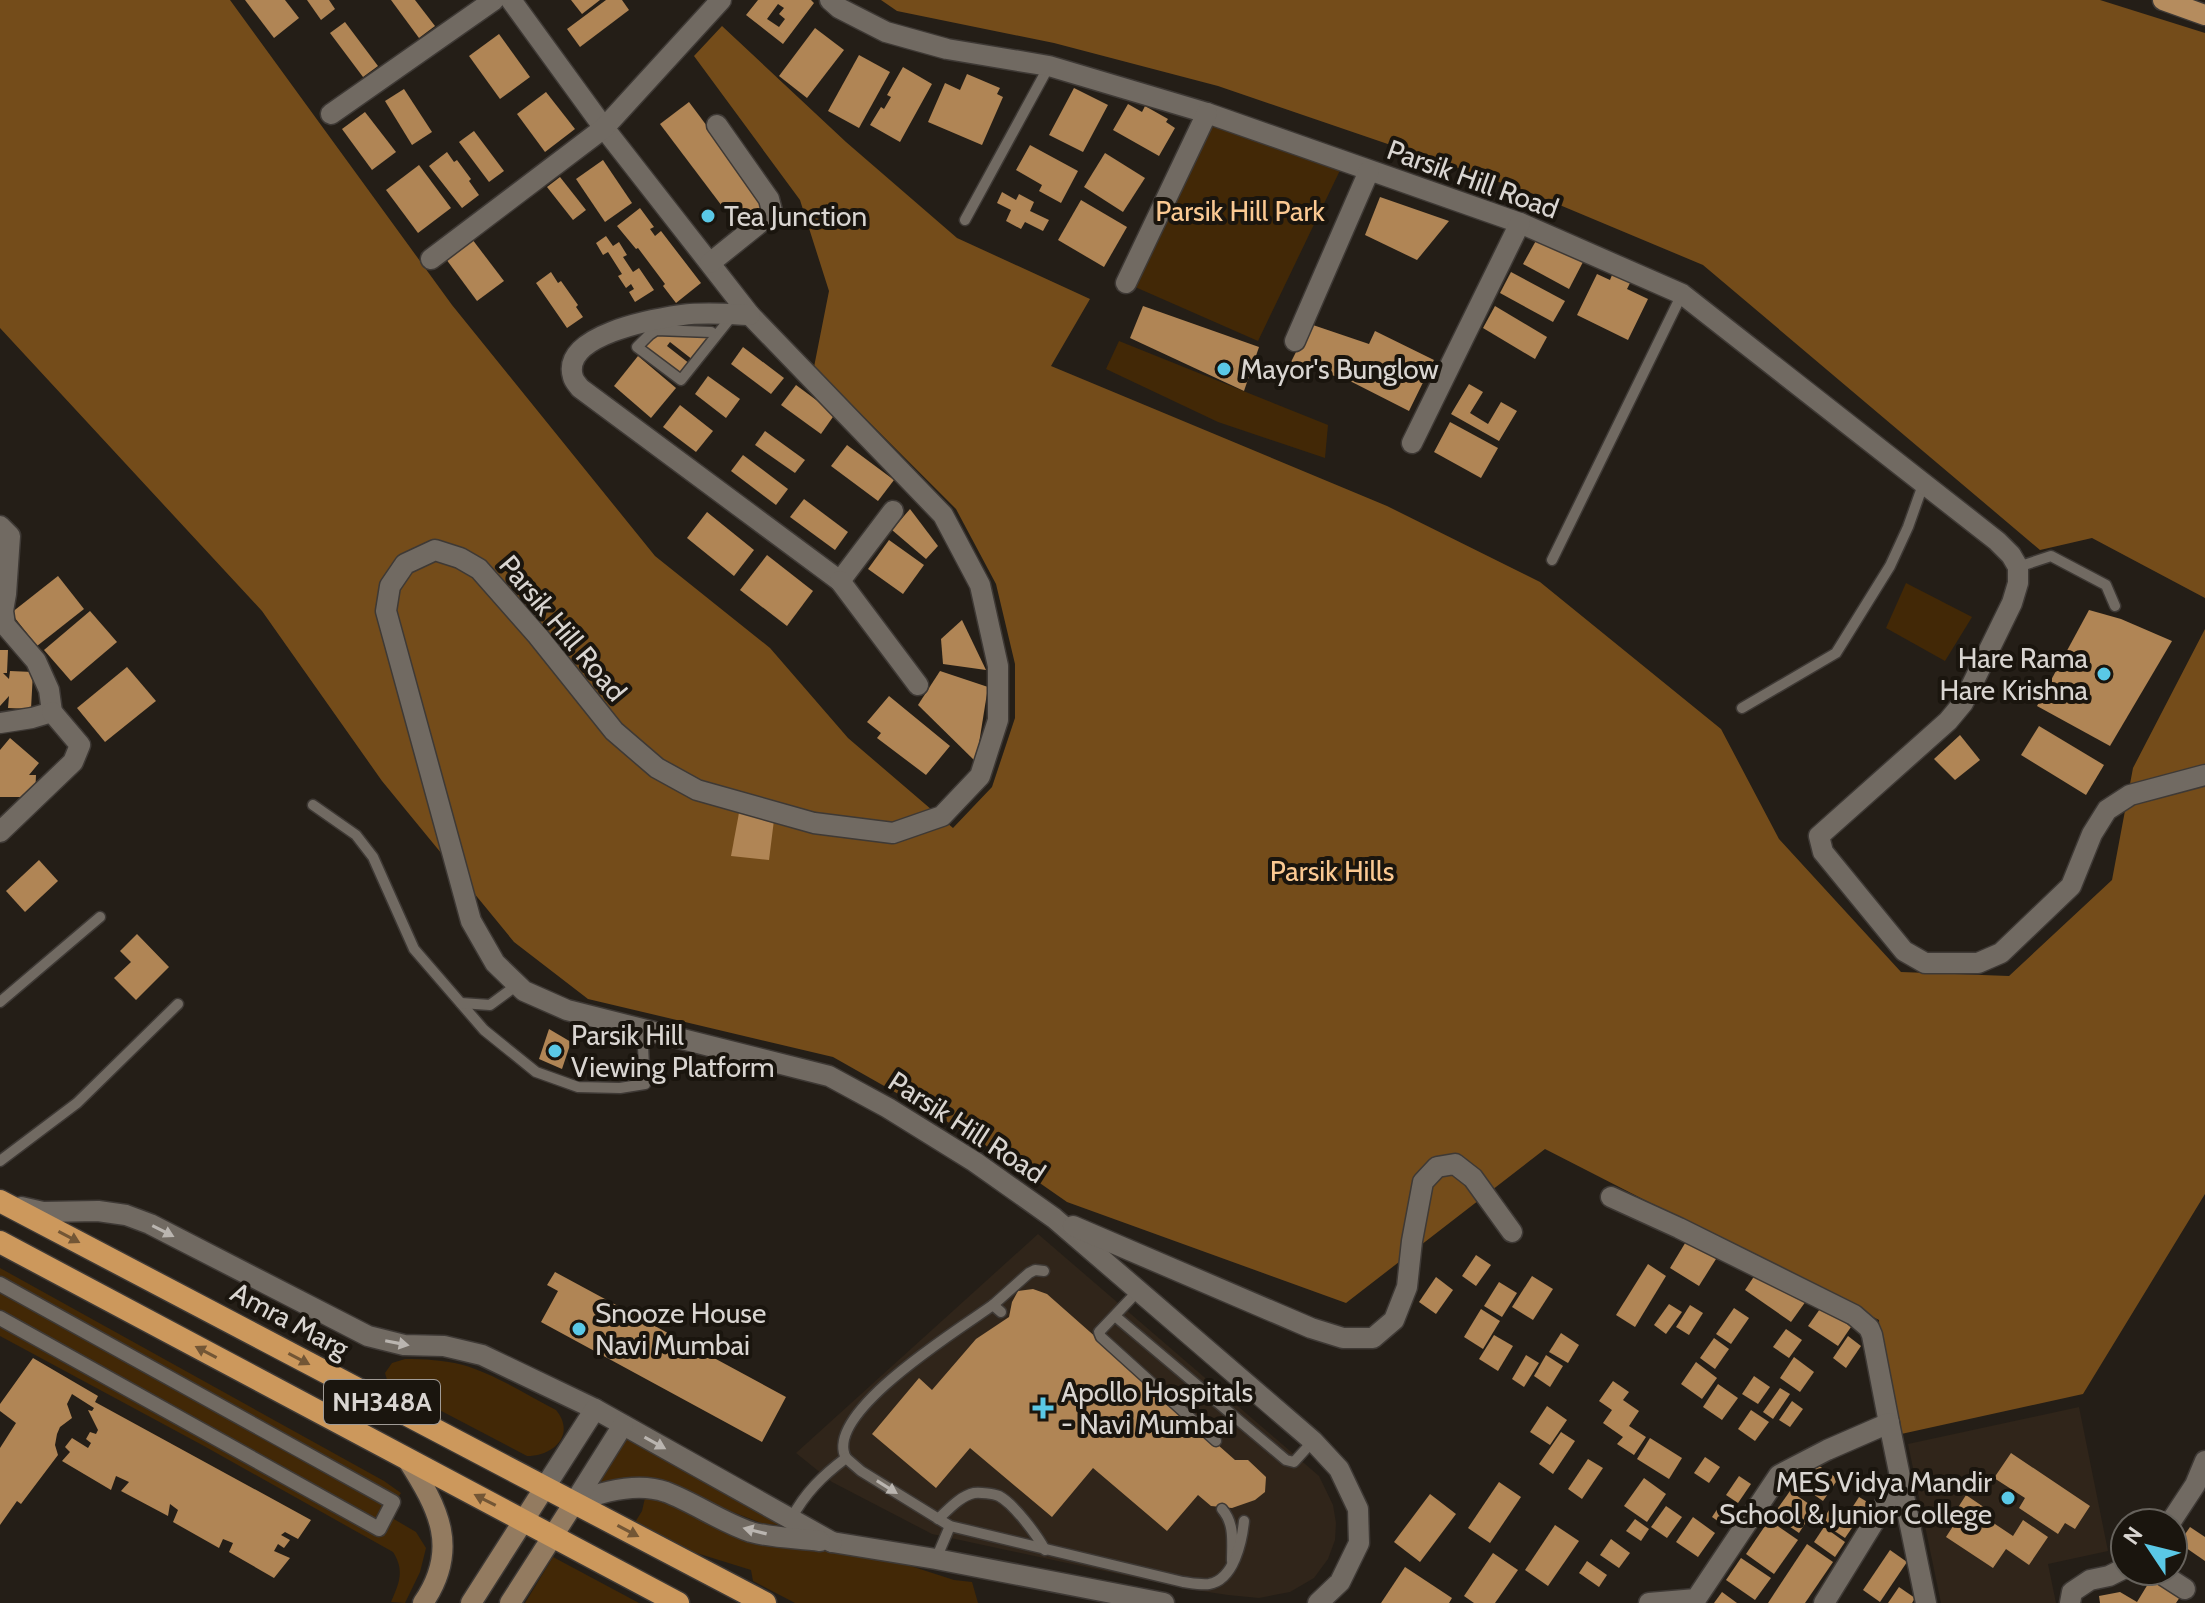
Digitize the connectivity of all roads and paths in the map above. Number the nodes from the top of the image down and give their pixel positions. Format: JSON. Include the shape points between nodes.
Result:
{"nodes":[{"id":1,"x":494,"y":0,"type":"edge"},
{"id":2,"x":511,"y":0,"type":"edge"},
{"id":3,"x":721,"y":0,"type":"edge"},
{"id":4,"x":830,"y":0,"type":"edge"},
{"id":5,"x":2163,"y":0,"type":"edge"},
{"id":6,"x":2198,"y":13,"type":"edge"},
{"id":7,"x":1049,"y":66,"type":"junction"},
{"id":8,"x":1207,"y":113,"type":"junction"},
{"id":9,"x":331,"y":114,"type":"dead end"},
{"id":10,"x":717,"y":125,"type":"dead end"},
{"id":11,"x":604,"y":128,"type":"junction"},
{"id":12,"x":1369,"y":171,"type":"junction"},
{"id":13,"x":965,"y":220,"type":"dead end"},
{"id":14,"x":1520,"y":223,"type":"junction"},
{"id":15,"x":431,"y":259,"type":"dead end"},
{"id":16,"x":710,"y":263,"type":"junction"},
{"id":17,"x":1126,"y":283,"type":"dead end"},
{"id":18,"x":1682,"y":294,"type":"junction"},
{"id":19,"x":742,"y":314,"type":"junction"},
{"id":20,"x":716,"y":336,"type":"junction"},
{"id":21,"x":1295,"y":341,"type":"dead end"},
{"id":22,"x":1412,"y":443,"type":"dead end"},
{"id":23,"x":1924,"y":482,"type":"junction"},
{"id":24,"x":893,"y":511,"type":"dead end"},
{"id":25,"x":5,"y":531,"type":"edge"},
{"id":26,"x":1552,"y":560,"type":"dead end"},
{"id":27,"x":2018,"y":567,"type":"junction"},
{"id":28,"x":3,"y":578,"type":"edge"},
{"id":29,"x":840,"y":581,"type":"junction"},
{"id":30,"x":2115,"y":606,"type":"dead end"},
{"id":31,"x":5,"y":632,"type":"edge"},
{"id":32,"x":918,"y":685,"type":"dead end"},
{"id":33,"x":1742,"y":708,"type":"dead end"},
{"id":34,"x":52,"y":712,"type":"junction"},
{"id":35,"x":0,"y":723,"type":"edge"},
{"id":36,"x":2205,"y":775,"type":"edge"},
{"id":37,"x":313,"y":805,"type":"dead end"},
{"id":38,"x":3,"y":823,"type":"edge"},
{"id":39,"x":100,"y":917,"type":"dead end"},
{"id":40,"x":517,"y":985,"type":"junction"},
{"id":41,"x":0,"y":1002,"type":"edge"},
{"id":42,"x":461,"y":1003,"type":"junction"},
{"id":43,"x":178,"y":1004,"type":"dead end"},
{"id":44,"x":642,"y":1028,"type":"junction"},
{"id":45,"x":0,"y":1161,"type":"edge"},
{"id":46,"x":1611,"y":1197,"type":"dead end"},
{"id":47,"x":3,"y":1202,"type":"edge"},
{"id":48,"x":1054,"y":1218,"type":"junction"},
{"id":49,"x":1512,"y":1232,"type":"dead end"},
{"id":50,"x":0,"y":1242,"type":"edge"},
{"id":51,"x":1044,"y":1271,"type":"dead end"},
{"id":52,"x":0,"y":1284,"type":"edge"},
{"id":53,"x":1138,"y":1291,"type":"junction"},
{"id":54,"x":1115,"y":1316,"type":"junction"},
{"id":55,"x":0,"y":1318,"type":"edge"},
{"id":56,"x":595,"y":1409,"type":"junction"},
{"id":57,"x":1889,"y":1423,"type":"junction"},
{"id":58,"x":623,"y":1425,"type":"junction"},
{"id":59,"x":1216,"y":1441,"type":"dead end"},
{"id":60,"x":1313,"y":1441,"type":"junction"},
{"id":61,"x":846,"y":1458,"type":"junction"},
{"id":62,"x":407,"y":1459,"type":"junction"},
{"id":63,"x":2205,"y":1461,"type":"edge"},
{"id":64,"x":1901,"y":1478,"type":"junction"},
{"id":65,"x":545,"y":1487,"type":"junction"},
{"id":66,"x":2200,"y":1488,"type":"edge"},
{"id":67,"x":574,"y":1503,"type":"junction"},
{"id":68,"x":2184,"y":1507,"type":"edge"},
{"id":69,"x":1222,"y":1509,"type":"dead end"},
{"id":70,"x":791,"y":1519,"type":"dead end"},
{"id":71,"x":938,"y":1519,"type":"junction"},
{"id":72,"x":524,"y":1520,"type":"junction"},
{"id":73,"x":1244,"y":1521,"type":"dead end"},
{"id":74,"x":950,"y":1526,"type":"junction"},
{"id":75,"x":553,"y":1536,"type":"junction"},
{"id":76,"x":832,"y":1542,"type":"junction"},
{"id":77,"x":1045,"y":1550,"type":"junction"},
{"id":78,"x":936,"y":1559,"type":"junction"},
{"id":79,"x":1232,"y":1563,"type":"junction"},
{"id":80,"x":2109,"y":1576,"type":"edge"},
{"id":81,"x":2182,"y":1587,"type":"edge"},
{"id":82,"x":2185,"y":1589,"type":"dead end"},
{"id":83,"x":423,"y":1603,"type":"edge"},
{"id":84,"x":471,"y":1603,"type":"edge"},
{"id":85,"x":510,"y":1603,"type":"edge"},
{"id":86,"x":678,"y":1603,"type":"edge"},
{"id":87,"x":765,"y":1603,"type":"edge"},
{"id":88,"x":1164,"y":1603,"type":"edge"},
{"id":89,"x":1318,"y":1603,"type":"edge"},
{"id":90,"x":1649,"y":1603,"type":"edge"},
{"id":91,"x":1824,"y":1603,"type":"edge"},
{"id":92,"x":1926,"y":1603,"type":"edge"},
{"id":93,"x":2070,"y":1603,"type":"edge"}],
"edges":[{"from":1,"to":9,"type":"street"},
{"from":2,"to":11,"type":"street","name":"Parsik Hill Road"},
{"from":3,"to":11,"type":"street"},
{"from":4,"to":7,"type":"street","name":"Parsik Hill Road","via":[[886,32],[947,49]]},
{"from":5,"to":6,"type":"main road"},
{"from":7,"to":8,"type":"street","name":"Parsik Hill Road"},
{"from":7,"to":13,"type":"lane"},
{"from":8,"to":12,"type":"street","name":"Parsik Hill Road"},
{"from":8,"to":17,"type":"street"},
{"from":10,"to":16,"type":"street","via":[[772,211]]},
{"from":11,"to":15,"type":"street"},
{"from":11,"to":16,"type":"street","name":"Parsik Hill Road"},
{"from":12,"to":14,"type":"street","name":"Parsik Hill Road"},
{"from":12,"to":21,"type":"street"},
{"from":14,"to":18,"type":"street","name":"Parsik Hill Road"},
{"from":14,"to":22,"type":"street"},
{"from":16,"to":19,"type":"street","name":"Parsik Hill Road"},
{"from":18,"to":23,"type":"street","name":"Parsik Hill Road"},
{"from":18,"to":26,"type":"lane"},
{"from":19,"to":20,"type":"lane"},
{"from":19,"to":29,"type":"street","via":[[681,315],[592,339],[580,350],[572,376],[580,388]]},
{"from":19,"to":40,"type":"street","name":"Parsik Hill Road","via":[[943,515],[980,585],[998,666],[998,720],[980,776],[942,816],[893,833],[814,823],[697,790],[657,768],[614,731],[479,569],[435,550],[405,564],[390,586],[386,611],[471,921],[495,963]]},
{"from":20,"to":20,"type":"lane","via":[[681,380],[637,347],[656,330]]},
{"from":23,"to":27,"type":"street","name":"Parsik Hill Road","via":[[1997,541]]},
{"from":23,"to":33,"type":"lane","via":[[1890,566],[1836,653]]},
{"from":24,"to":29,"type":"street"},
{"from":25,"to":28,"type":"street"},
{"from":27,"to":30,"type":"lane","via":[[2051,556],[2106,585]]},
{"from":27,"to":36,"type":"street","via":[[2012,603],[1963,703],[1819,836],[1823,852],[1904,951],[1925,963],[1978,963],[2001,953],[2071,886],[2107,810],[2130,795]]},
{"from":28,"to":31,"type":"street"},
{"from":29,"to":32,"type":"street"},
{"from":31,"to":34,"type":"street","via":[[36,661]]},
{"from":34,"to":35,"type":"street"},
{"from":34,"to":38,"type":"street","via":[[80,745],[79,753]]},
{"from":37,"to":42,"type":"lane","via":[[356,835],[373,857],[414,949]]},
{"from":39,"to":41,"type":"lane"},
{"from":40,"to":42,"type":"lane","via":[[490,1005]]},
{"from":40,"to":44,"type":"street","name":"Parsik Hill Road","via":[[567,1010]]},
{"from":42,"to":44,"type":"lane","via":[[484,1030],[536,1072],[578,1087],[645,1084]]},
{"from":43,"to":45,"type":"lane","via":[[77,1103]]},
{"from":44,"to":48,"type":"street","name":"Parsik Hill Road","via":[[829,1076],[975,1162]]},
{"from":46,"to":57,"type":"street","via":[[1862,1321],[1872,1335]]},
{"from":47,"to":56,"type":"street","one_way":true,"via":[[43,1212],[126,1215],[368,1336],[482,1355]]},
{"from":47,"to":65,"type":"highway","name":"Amra Marg","number":"NH348A","one_way":true},
{"from":48,"to":49,"type":"street","via":[[1343,1338],[1373,1338],[1394,1320],[1407,1287],[1423,1182],[1437,1167],[1455,1164],[1473,1178]]},
{"from":48,"to":53,"type":"street","name":"Parsik Hill Road"},
{"from":62,"to":50,"type":"highway","number":"NH348A","one_way":true},
{"from":51,"to":61,"type":"lane","via":[[1029,1273],[997,1308],[936,1344],[867,1401],[845,1435]]},
{"from":52,"to":55,"type":"street","via":[[393,1502],[379,1529]]},
{"from":53,"to":54,"type":"lane"},
{"from":53,"to":60,"type":"street","name":"Parsik Hill Road"},
{"from":54,"to":59,"type":"lane","via":[[1099,1332],[1101,1337]]},
{"from":54,"to":60,"type":"lane","via":[[1286,1460],[1294,1462]]},
{"from":56,"to":58,"type":"street"},
{"from":56,"to":65,"type":"street"},
{"from":57,"to":64,"type":"street"},
{"from":57,"to":90,"type":"street","via":[[1779,1475],[1696,1599]]},
{"from":58,"to":67,"type":"street"},
{"from":58,"to":76,"type":"street","one_way":true},
{"from":60,"to":89,"type":"street","name":"Parsik Hill Road","via":[[1339,1469],[1358,1509],[1359,1543],[1340,1582]]},
{"from":61,"to":70,"type":"lane","via":[[820,1478]]},
{"from":61,"to":71,"type":"lane","one_way":true},
{"from":72,"to":62,"type":"highway","number":"NH348A","one_way":true},
{"from":62,"to":83,"type":"main road","via":[[440,1519],[440,1569]]},
{"from":63,"to":66,"type":"street"},
{"from":64,"to":91,"type":"street"},
{"from":64,"to":92,"type":"street"},
{"from":65,"to":67,"type":"highway","name":"Amra Marg","number":"NH348A"},
{"from":65,"to":72,"type":"main road"},
{"from":66,"to":68,"type":"street"},
{"from":67,"to":75,"type":"main road"},
{"from":76,"to":67,"type":"street","one_way":true,"via":[[755,1533],[663,1491],[635,1488]]},
{"from":67,"to":87,"type":"highway","name":"Amra Marg","number":"NH348A","one_way":true},
{"from":69,"to":79,"type":"lane","via":[[1232,1530]]},
{"from":71,"to":74,"type":"lane"},
{"from":71,"to":77,"type":"lane","via":[[975,1493],[998,1495]]},
{"from":72,"to":75,"type":"highway","number":"NH348A"},
{"from":72,"to":84,"type":"main road"},
{"from":73,"to":79,"type":"lane","via":[[1242,1544]]},
{"from":74,"to":77,"type":"lane"},
{"from":74,"to":78,"type":"lane"},
{"from":75,"to":85,"type":"main road"},
{"from":75,"to":86,"type":"highway","number":"NH348A"},
{"from":76,"to":78,"type":"street"},
{"from":77,"to":79,"type":"lane","via":[[1210,1584]]},
{"from":78,"to":88,"type":"street"},
{"from":80,"to":93,"type":"street","via":[[2080,1586]]},
{"from":81,"to":82,"type":"street"}]}
